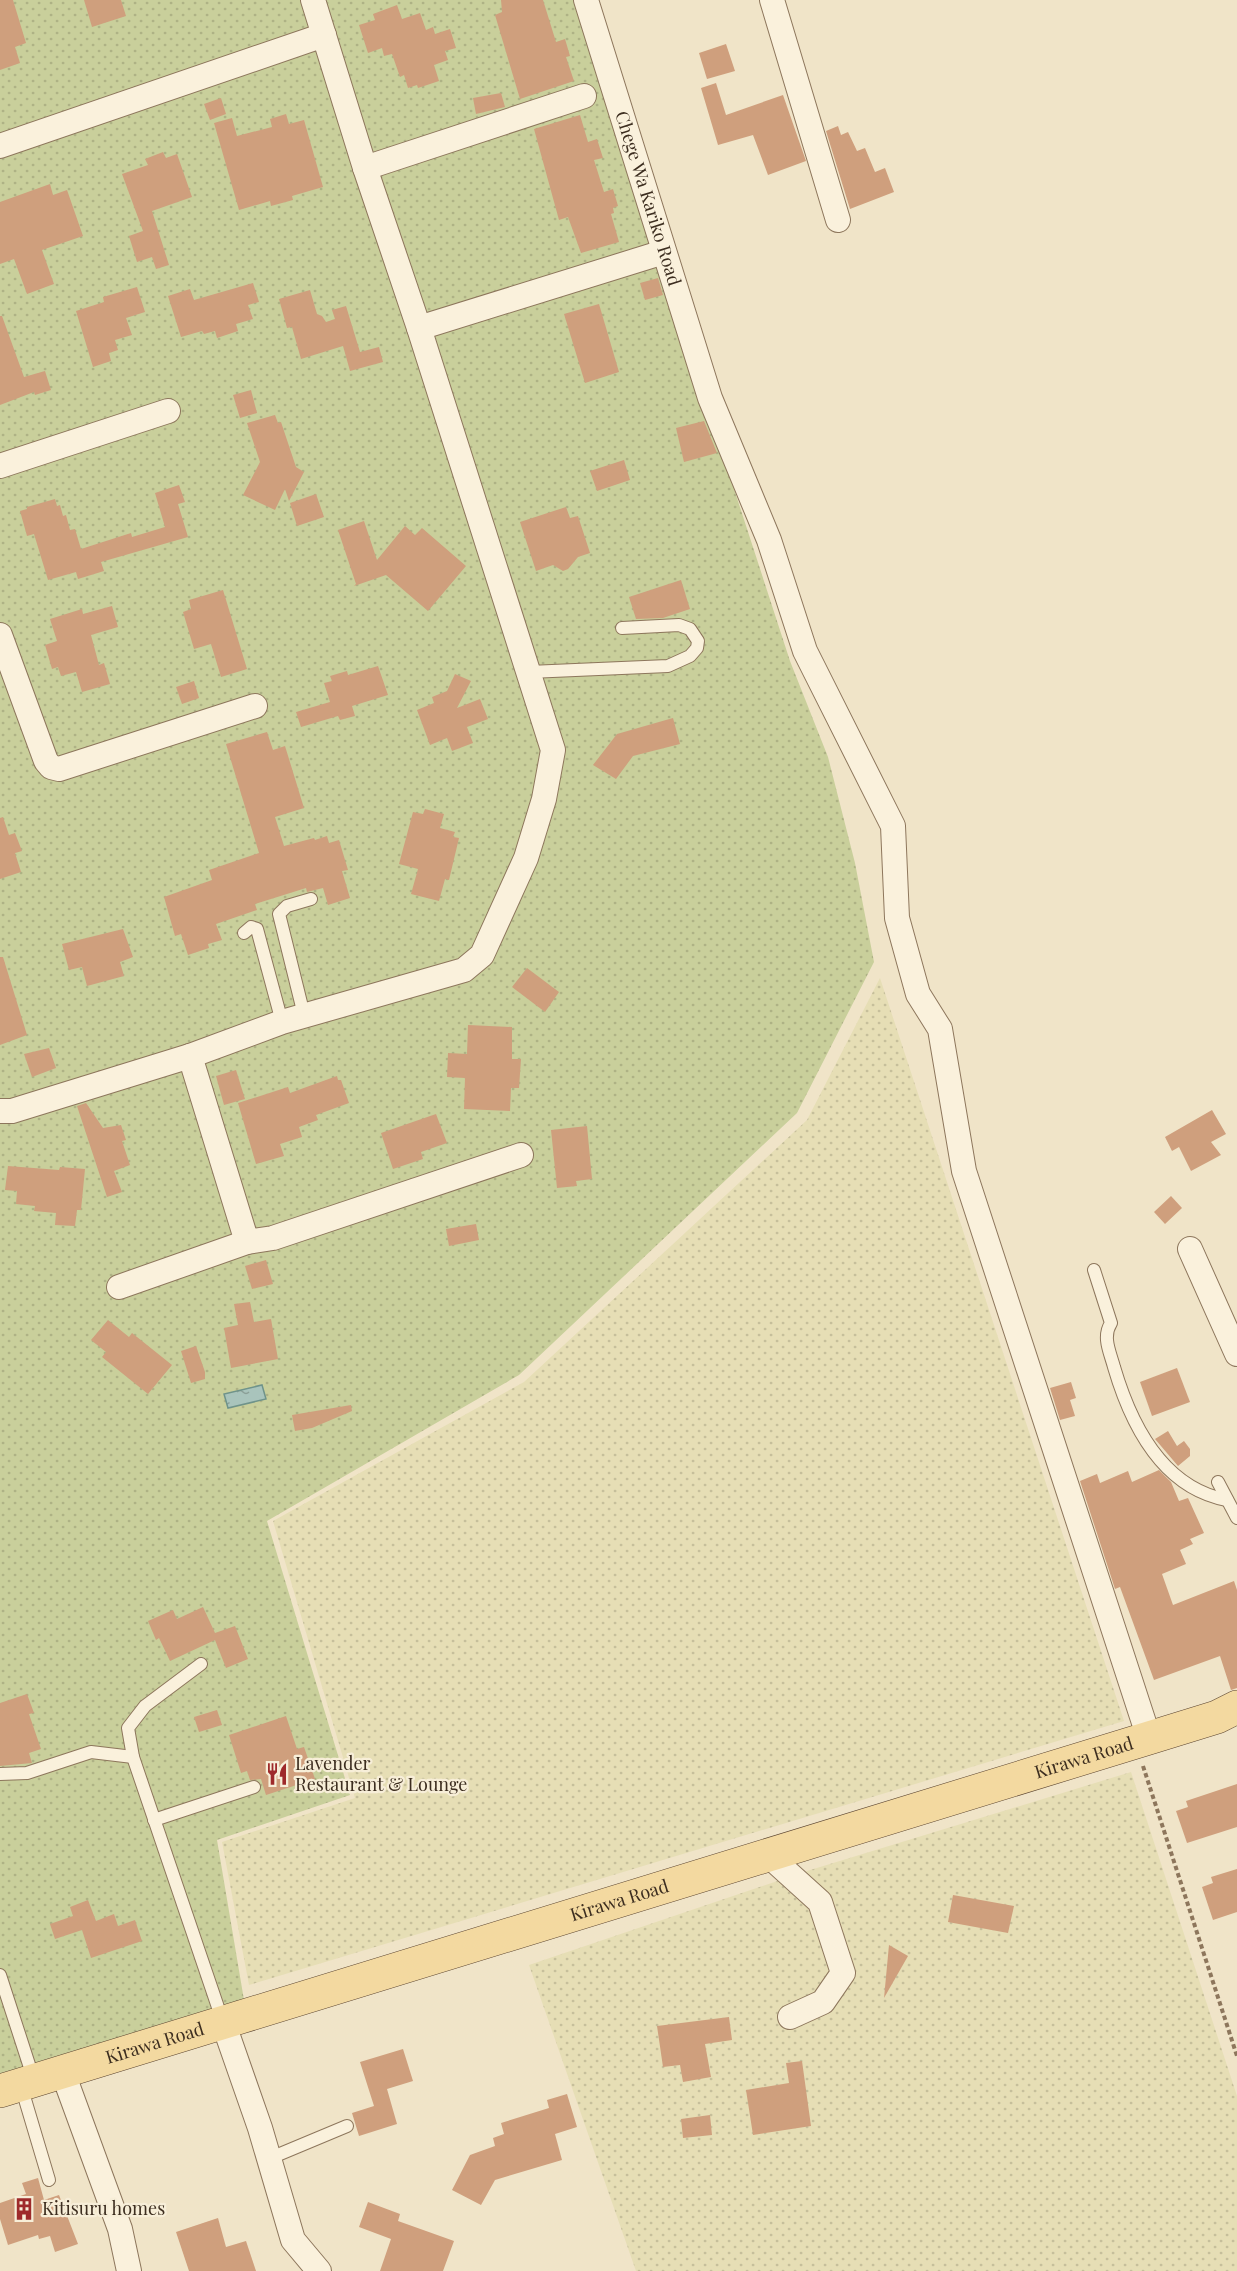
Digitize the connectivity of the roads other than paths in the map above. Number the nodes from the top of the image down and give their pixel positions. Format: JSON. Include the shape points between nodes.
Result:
{"nodes":[{"id":1,"x":313,"y":0,"type":"edge"},
{"id":2,"x":586,"y":0,"type":"edge"},
{"id":3,"x":772,"y":0,"type":"edge"},
{"id":4,"x":324,"y":35,"type":"junction"},
{"id":5,"x":584,"y":96,"type":"dead end"},
{"id":6,"x":0,"y":146,"type":"edge"},
{"id":7,"x":365,"y":168,"type":"junction"},
{"id":8,"x":838,"y":220,"type":"dead end"},
{"id":9,"x":654,"y":255,"type":"dead end"},
{"id":10,"x":419,"y":328,"type":"junction"},
{"id":11,"x":168,"y":411,"type":"dead end"},
{"id":12,"x":0,"y":466,"type":"edge"},
{"id":13,"x":622,"y":628,"type":"dead end"},
{"id":14,"x":0,"y":635,"type":"edge"},
{"id":15,"x":529,"y":672,"type":"junction"},
{"id":16,"x":255,"y":705,"type":"dead end"},
{"id":17,"x":311,"y":899,"type":"dead end"},
{"id":18,"x":244,"y":933,"type":"dead end"},
{"id":19,"x":293,"y":1019,"type":"junction"},
{"id":20,"x":190,"y":1056,"type":"junction"},
{"id":21,"x":0,"y":1111,"type":"edge"},
{"id":22,"x":521,"y":1155,"type":"dead end"},
{"id":23,"x":247,"y":1242,"type":"junction"},
{"id":24,"x":1190,"y":1249,"type":"dead end"},
{"id":25,"x":1094,"y":1270,"type":"dead end"},
{"id":26,"x":119,"y":1287,"type":"dead end"},
{"id":27,"x":1237,"y":1354,"type":"edge"},
{"id":28,"x":1218,"y":1482,"type":"dead end"},
{"id":29,"x":1227,"y":1500,"type":"junction"},
{"id":30,"x":1237,"y":1518,"type":"edge"},
{"id":31,"x":201,"y":1664,"type":"dead end"},
{"id":32,"x":1237,"y":1707,"type":"edge"},
{"id":33,"x":1142,"y":1740,"type":"junction"},
{"id":34,"x":133,"y":1757,"type":"junction"},
{"id":35,"x":0,"y":1774,"type":"edge"},
{"id":36,"x":254,"y":1787,"type":"dead end"},
{"id":37,"x":154,"y":1820,"type":"junction"},
{"id":38,"x":768,"y":1855,"type":"junction"},
{"id":39,"x":0,"y":1975,"type":"edge"},
{"id":40,"x":790,"y":2016,"type":"dead end"},
{"id":41,"x":223,"y":2022,"type":"junction"},
{"id":42,"x":30,"y":2082,"type":"edge"},
{"id":43,"x":347,"y":2126,"type":"dead end"},
{"id":44,"x":268,"y":2159,"type":"junction"},
{"id":45,"x":49,"y":2180,"type":"dead end"},
{"id":46,"x":129,"y":2271,"type":"edge"},
{"id":47,"x":319,"y":2271,"type":"edge"}],
"edges":[{"from":1,"to":4,"type":"street"},
{"from":2,"to":33,"type":"street","name":"Chege Wa Kariko Road","via":[[710,398],[769,540],[805,651],[893,826],[897,918],[918,994],[940,1029],[964,1171]]},
{"from":3,"to":8,"type":"street"},
{"from":4,"to":6,"type":"street"},
{"from":4,"to":7,"type":"street"},
{"from":5,"to":7,"type":"street"},
{"from":7,"to":10,"type":"street"},
{"from":9,"to":10,"type":"street"},
{"from":10,"to":15,"type":"street"},
{"from":11,"to":12,"type":"street"},
{"from":13,"to":15,"type":"lane","via":[[679,626],[690,629],[698,641],[697,648],[690,656],[668,666]]},
{"from":14,"to":16,"type":"street","via":[[51,767],[59,769]]},
{"from":15,"to":19,"type":"street","via":[[553,750],[544,799],[526,858],[482,955],[464,970]]},
{"from":17,"to":19,"type":"lane","via":[[287,906],[279,914]]},
{"from":18,"to":19,"type":"lane","via":[[251,927],[257,929]]},
{"from":19,"to":20,"type":"street"},
{"from":20,"to":21,"type":"street","via":[[12,1111]]},
{"from":20,"to":23,"type":"street"},
{"from":22,"to":23,"type":"street","via":[[273,1238]]},
{"from":23,"to":26,"type":"street"},
{"from":24,"to":27,"type":"street"},
{"from":25,"to":29,"type":"lane","via":[[1111,1323],[1106,1331],[1107,1345],[1118,1382],[1144,1440],[1184,1483],[1211,1497]]},
{"from":28,"to":29,"type":"lane"},
{"from":29,"to":30,"type":"lane"},
{"from":31,"to":34,"type":"lane","via":[[145,1706],[128,1728]]},
{"from":32,"to":33,"type":"main road","name":"Kirawa Road"},
{"from":33,"to":38,"type":"main road","name":"Kirawa Road"},
{"from":34,"to":35,"type":"lane","via":[[91,1752],[27,1773]]},
{"from":34,"to":37,"type":"lane"},
{"from":36,"to":37,"type":"lane"},
{"from":37,"to":41,"type":"lane"},
{"from":38,"to":40,"type":"street","via":[[820,1902],[843,1972],[823,2002]]},
{"from":38,"to":41,"type":"main road","name":"Kirawa Road"},
{"from":39,"to":42,"type":"lane"},
{"from":41,"to":42,"type":"main road","name":"Kirawa Road"},
{"from":41,"to":44,"type":"street"},
{"from":42,"to":45,"type":"lane"},
{"from":42,"to":46,"type":"street","via":[[120,2229]]},
{"from":43,"to":44,"type":"lane"},
{"from":44,"to":47,"type":"street","via":[[293,2240]]}]}
